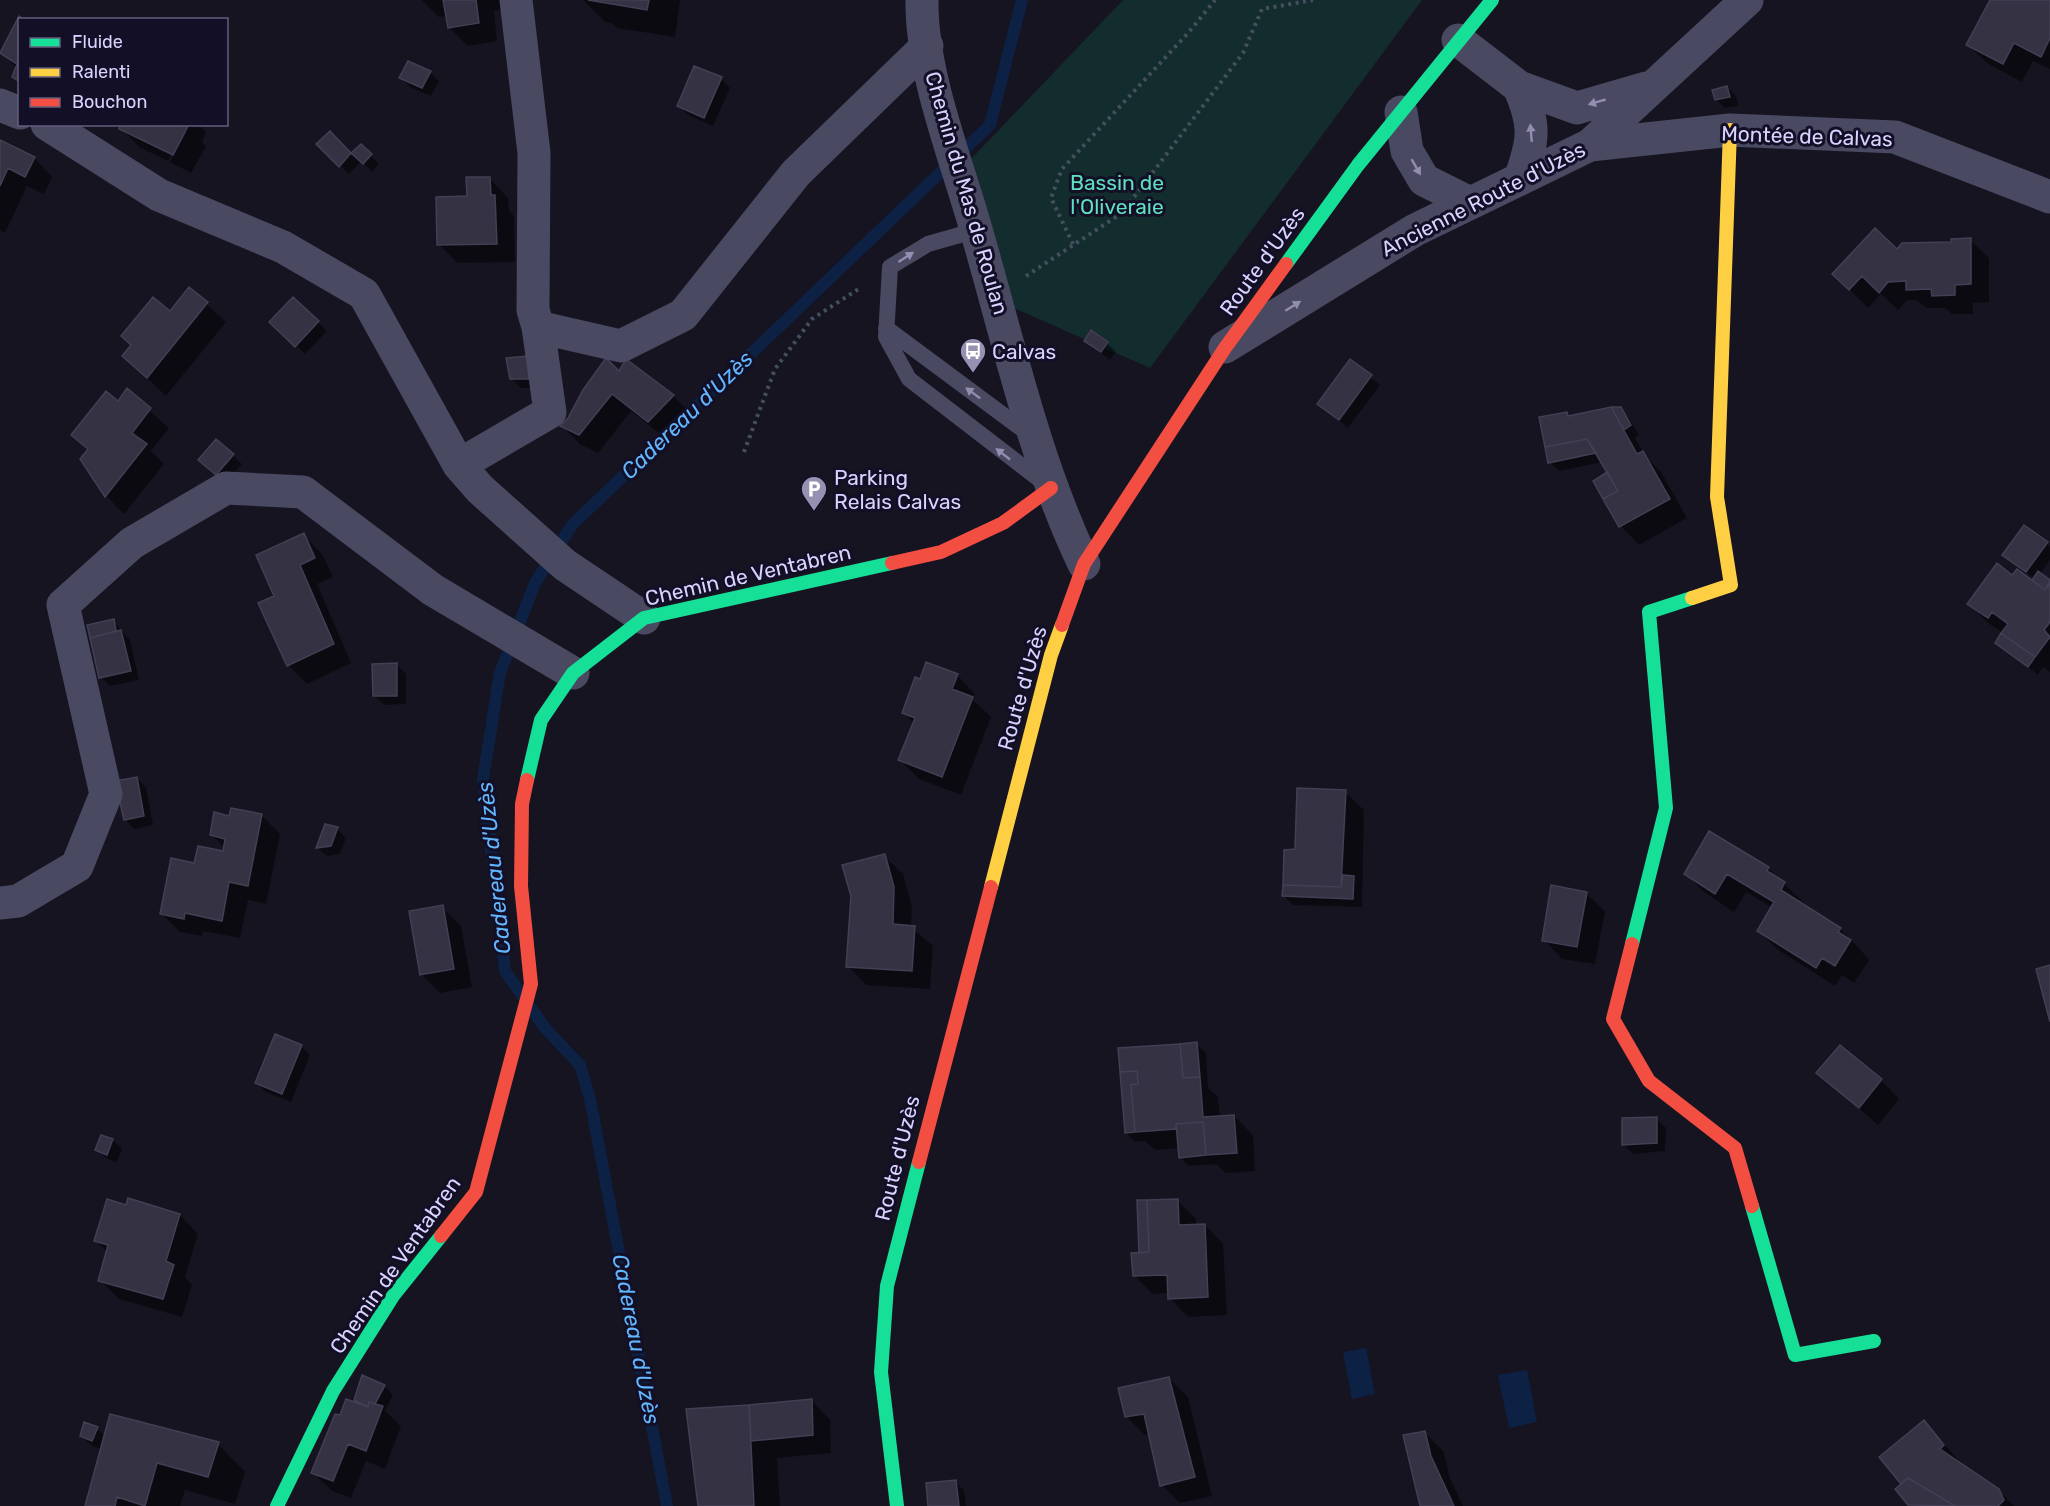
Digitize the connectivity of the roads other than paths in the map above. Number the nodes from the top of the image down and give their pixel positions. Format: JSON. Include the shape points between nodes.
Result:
{"nodes":[{"id":1,"x":516,"y":0,"type":"edge"},
{"id":2,"x":922,"y":0,"type":"edge"},
{"id":3,"x":1492,"y":0,"type":"edge"},
{"id":4,"x":1747,"y":0,"type":"edge"},
{"id":5,"x":1458,"y":40,"type":"junction"},
{"id":6,"x":927,"y":46,"type":"junction"},
{"id":7,"x":1653,"y":86,"type":"junction"},
{"id":8,"x":1519,"y":87,"type":"junction"},
{"id":9,"x":0,"y":105,"type":"edge"},
{"id":10,"x":18,"y":112,"type":"edge"},
{"id":11,"x":1401,"y":112,"type":"junction"},
{"id":12,"x":49,"y":126,"type":"edge"},
{"id":13,"x":1730,"y":130,"type":"junction"},
{"id":14,"x":1590,"y":145,"type":"junction"},
{"id":15,"x":1520,"y":179,"type":"junction"},
{"id":16,"x":2050,"y":197,"type":"edge"},
{"id":17,"x":1470,"y":203,"type":"junction"},
{"id":18,"x":976,"y":230,"type":"junction"},
{"id":19,"x":538,"y":327,"type":"junction"},
{"id":20,"x":886,"y":328,"type":"junction"},
{"id":21,"x":1225,"y":348,"type":"junction"},
{"id":22,"x":1037,"y":440,"type":"junction"},
{"id":23,"x":459,"y":465,"type":"junction"},
{"id":24,"x":1051,"y":488,"type":"junction"},
{"id":25,"x":1084,"y":564,"type":"junction"},
{"id":26,"x":644,"y":618,"type":"junction"},
{"id":27,"x":573,"y":673,"type":"junction"},
{"id":28,"x":0,"y":903,"type":"edge"},
{"id":29,"x":1874,"y":1341,"type":"dead end"},
{"id":30,"x":277,"y":1506,"type":"edge"},
{"id":31,"x":897,"y":1506,"type":"edge"}],
"edges":[{"from":1,"to":19,"type":"street","via":[[534,153],[533,310]]},
{"from":2,"to":6,"type":"street","name":"Chemin du Mas de Roulan"},
{"from":3,"to":5,"type":"street","name":"Route d'Uzès"},
{"from":4,"to":7,"type":"street","name":"Ancienne Route d'Uzès"},
{"from":5,"to":8,"type":"street"},
{"from":5,"to":11,"type":"street","name":"Route d'Uzès"},
{"from":6,"to":18,"type":"street","name":"Chemin du Mas de Roulan","via":[[946,135]]},
{"from":6,"to":19,"type":"street","via":[[796,173],[683,315],[621,346]]},
{"from":7,"to":8,"type":"street","one_way":true,"via":[[1577,108]]},
{"from":7,"to":14,"type":"street","name":"Ancienne Route d'Uzès"},
{"from":15,"to":8,"type":"street","one_way":true,"via":[[1532,146],[1529,111]]},
{"from":9,"to":10,"type":"street"},
{"from":11,"to":17,"type":"street","one_way":true,"via":[[1407,151],[1424,180]]},
{"from":11,"to":21,"type":"street","name":"Route d'Uzès"},
{"from":12,"to":23,"type":"street","via":[[159,195],[283,247],[364,294]]},
{"from":13,"to":14,"type":"street","name":"Montée de Calvas"},
{"from":13,"to":16,"type":"street","name":"Montée de Calvas","via":[[1895,137]]},
{"from":13,"to":29,"type":"street","via":[[1717,497],[1731,585],[1649,612],[1666,808],[1613,1019],[1649,1081],[1735,1148],[1795,1355]]},
{"from":14,"to":15,"type":"street","name":"Ancienne Route d'Uzès"},
{"from":15,"to":17,"type":"street","name":"Ancienne Route d'Uzès"},
{"from":21,"to":17,"type":"street","name":"Ancienne Route d'Uzès","one_way":true,"via":[[1415,230]]},
{"from":20,"to":18,"type":"lane","one_way":true,"via":[[890,267],[928,244]]},
{"from":18,"to":22,"type":"street","name":"Chemin du Mas de Roulan"},
{"from":19,"to":23,"type":"street","via":[[550,412]]},
{"from":22,"to":20,"type":"lane","one_way":true},
{"from":24,"to":20,"type":"lane","one_way":true,"via":[[909,379],[886,337]]},
{"from":21,"to":25,"type":"street","name":"Route d'Uzès"},
{"from":22,"to":24,"type":"street","name":"Chemin du Mas de Roulan"},
{"from":23,"to":26,"type":"street","via":[[554,556]]},
{"from":24,"to":25,"type":"street","name":"Chemin du Mas de Roulan"},
{"from":24,"to":26,"type":"street","name":"Chemin de Ventabren","via":[[1003,523],[941,552]]},
{"from":25,"to":31,"type":"street","name":"Route d'Uzès","via":[[1051,655],[887,1286],[881,1372]]},
{"from":26,"to":27,"type":"street","name":"Chemin de Ventabren"},
{"from":27,"to":28,"type":"street","via":[[433,590],[303,492],[226,488],[132,543],[63,605],[106,794],[77,866],[18,901]]},
{"from":27,"to":30,"type":"street","name":"Chemin de Ventabren","via":[[541,720],[522,804],[520,886],[531,984],[476,1192],[393,1296],[333,1391]]}]}
